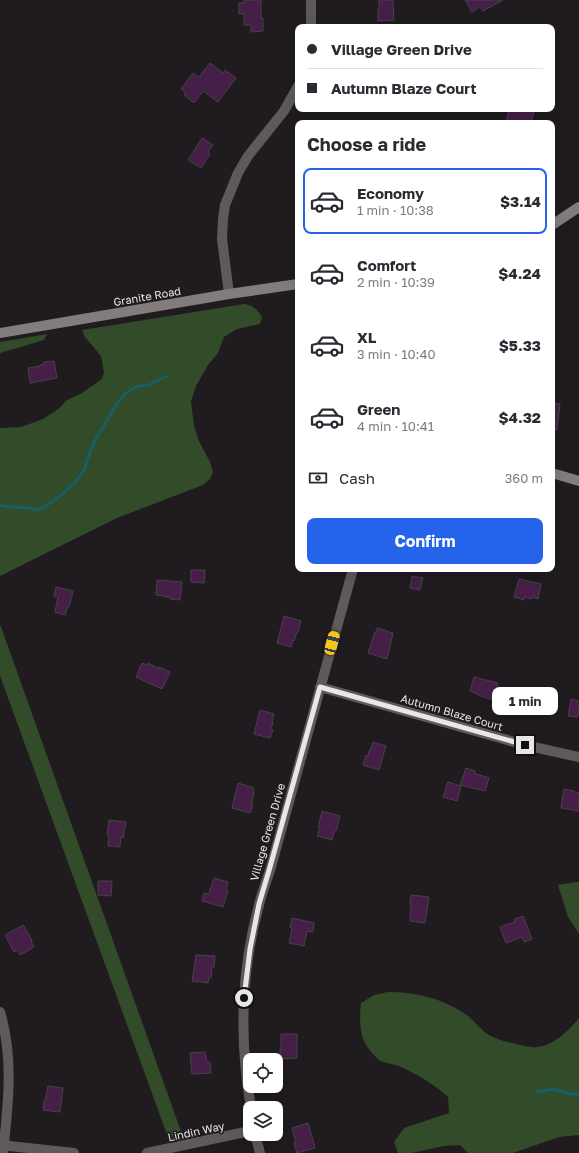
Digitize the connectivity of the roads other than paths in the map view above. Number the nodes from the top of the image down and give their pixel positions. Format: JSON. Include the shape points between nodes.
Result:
{"nodes":[{"id":1,"x":311,"y":0,"type":"edge"},
{"id":2,"x":311,"y":24,"type":"edge"},
{"id":3,"x":295,"y":91,"type":"edge"},
{"id":4,"x":579,"y":207,"type":"edge"},
{"id":5,"x":555,"y":223,"type":"edge"},
{"id":6,"x":295,"y":284,"type":"edge"},
{"id":7,"x":229,"y":294,"type":"junction"},
{"id":8,"x":0,"y":333,"type":"edge"},
{"id":9,"x":555,"y":474,"type":"edge"},
{"id":10,"x":579,"y":481,"type":"edge"},
{"id":11,"x":352,"y":572,"type":"edge"},
{"id":12,"x":320,"y":687,"type":"junction"},
{"id":13,"x":579,"y":757,"type":"edge"},
{"id":14,"x":0,"y":1012,"type":"edge"},
{"id":15,"x":250,"y":1101,"type":"edge"},
{"id":16,"x":243,"y":1133,"type":"edge"},
{"id":17,"x":257,"y":1141,"type":"edge"},
{"id":18,"x":2,"y":1148,"type":"edge"},
{"id":19,"x":74,"y":1153,"type":"edge"},
{"id":20,"x":147,"y":1153,"type":"edge"},
{"id":21,"x":260,"y":1153,"type":"edge"}],
"edges":[{"from":1,"to":2,"type":"street"},
{"from":3,"to":7,"type":"street","via":[[284,111],[248,156],[229,195],[223,219],[222,239]]},
{"from":4,"to":5,"type":"street"},
{"from":6,"to":7,"type":"street","name":"Granite Road"},
{"from":7,"to":8,"type":"street","name":"Granite Road"},
{"from":9,"to":10,"type":"street"},
{"from":11,"to":12,"type":"street","name":"Village Green Drive"},
{"from":12,"to":13,"type":"street","name":"Autumn Blaze Court","via":[[525,745]]},
{"from":12,"to":15,"type":"street","name":"Village Green Drive","via":[[259,904],[250,949],[244,998],[245,1066]]},
{"from":14,"to":18,"type":"street","via":[[6,1037],[9,1083]]},
{"from":16,"to":20,"type":"street","name":"Lindin Way"},
{"from":17,"to":21,"type":"street"},
{"from":18,"to":19,"type":"street"}]}
